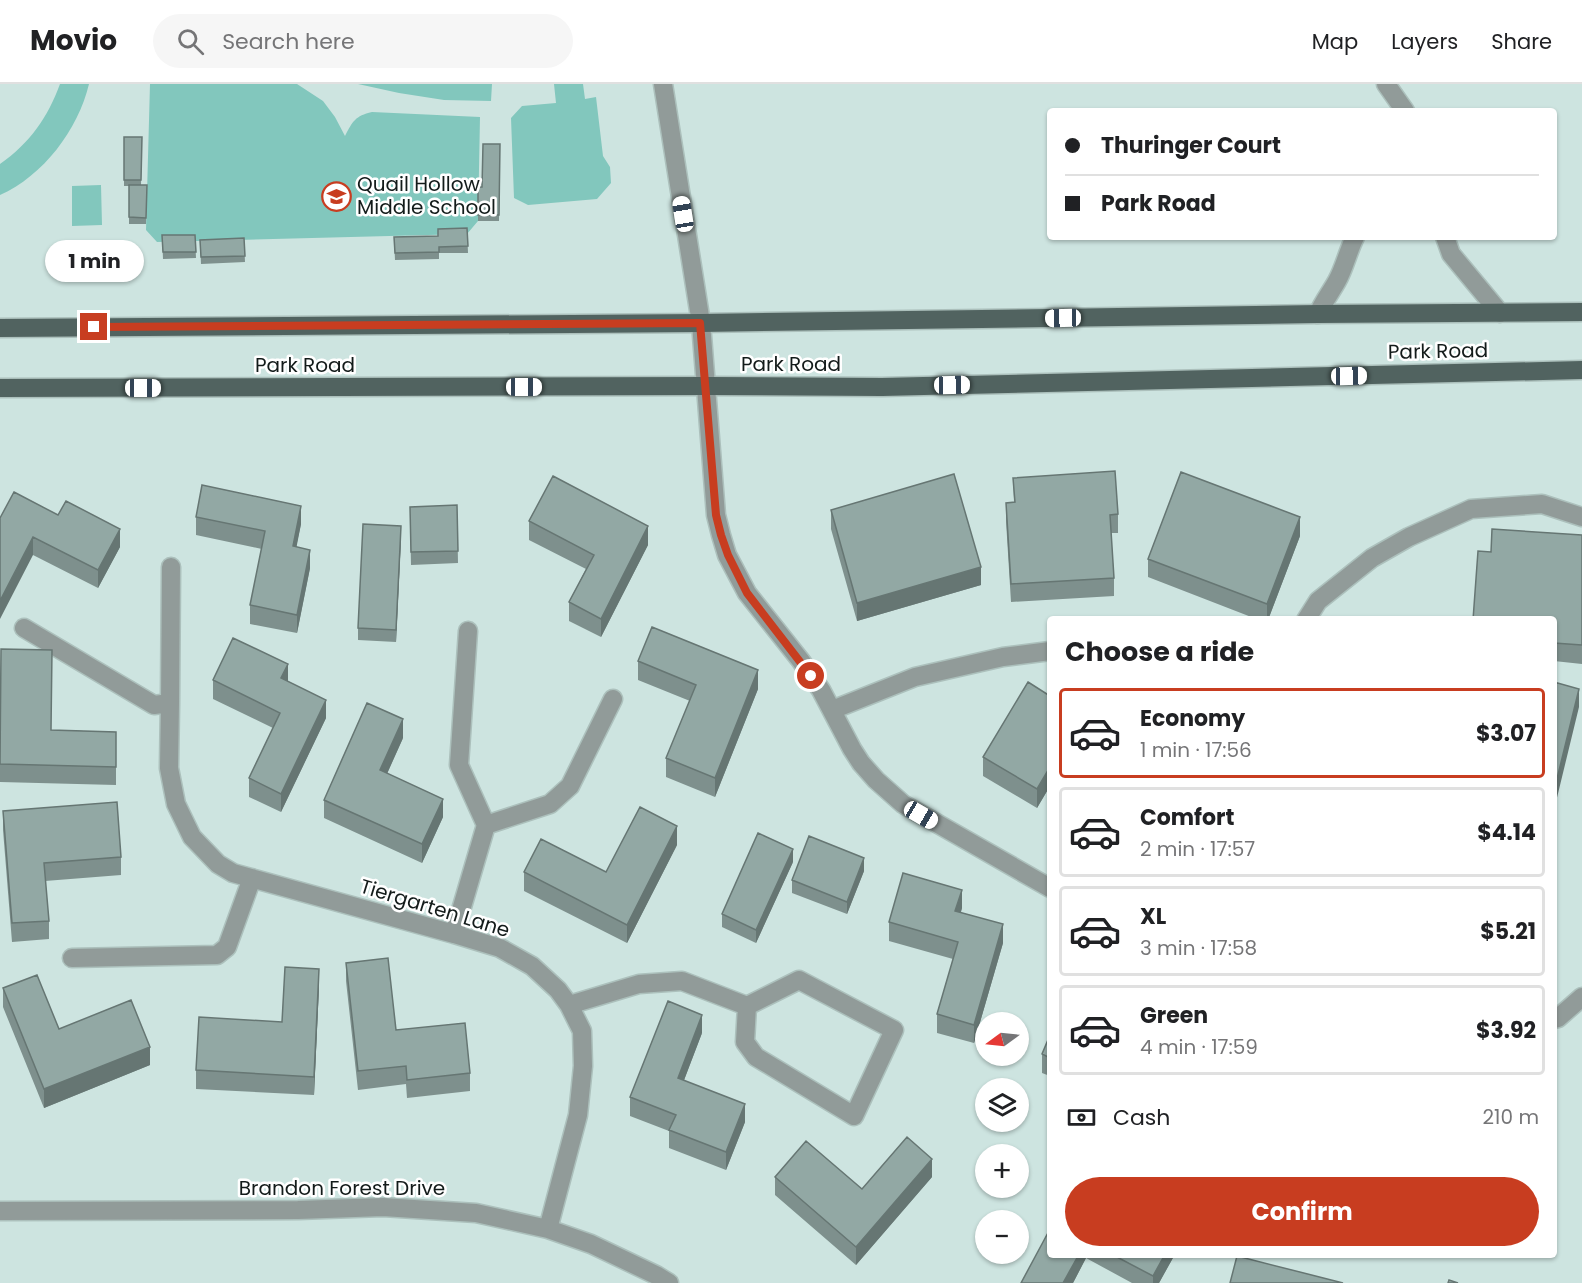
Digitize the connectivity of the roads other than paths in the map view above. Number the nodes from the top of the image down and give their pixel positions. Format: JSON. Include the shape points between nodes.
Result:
{"nodes":[{"id":1,"x":663,"y":84,"type":"edge"},
{"id":2,"x":1386,"y":84,"type":"edge"},
{"id":3,"x":1402,"y":108,"type":"edge"},
{"id":4,"x":1353,"y":240,"type":"edge"},
{"id":5,"x":1446,"y":240,"type":"edge"},
{"id":6,"x":1582,"y":312,"type":"edge"},
{"id":7,"x":1500,"y":313,"type":"junction"},
{"id":8,"x":1318,"y":314,"type":"junction"},
{"id":9,"x":700,"y":323,"type":"junction"},
{"id":10,"x":0,"y":328,"type":"edge"},
{"id":11,"x":1582,"y":370,"type":"edge"},
{"id":12,"x":707,"y":386,"type":"junction"},
{"id":13,"x":0,"y":388,"type":"edge"},
{"id":14,"x":1582,"y":517,"type":"edge"},
{"id":15,"x":171,"y":567,"type":"dead end"},
{"id":16,"x":1308,"y":616,"type":"edge"},
{"id":17,"x":24,"y":628,"type":"dead end"},
{"id":18,"x":468,"y":631,"type":"dead end"},
{"id":19,"x":1047,"y":651,"type":"edge"},
{"id":20,"x":613,"y":699,"type":"dead end"},
{"id":21,"x":170,"y":703,"type":"junction"},
{"id":22,"x":831,"y":710,"type":"junction"},
{"id":23,"x":486,"y":825,"type":"junction"},
{"id":24,"x":252,"y":878,"type":"junction"},
{"id":25,"x":1047,"y":886,"type":"edge"},
{"id":26,"x":454,"y":934,"type":"junction"},
{"id":27,"x":72,"y":958,"type":"dead end"},
{"id":28,"x":1582,"y":997,"type":"edge"},
{"id":29,"x":569,"y":1005,"type":"junction"},
{"id":30,"x":747,"y":1006,"type":"junction"},
{"id":31,"x":1557,"y":1018,"type":"edge"},
{"id":32,"x":0,"y":1211,"type":"edge"},
{"id":33,"x":548,"y":1229,"type":"junction"},
{"id":34,"x":669,"y":1283,"type":"edge"}],
"edges":[{"from":1,"to":9,"type":"street"},
{"from":2,"to":3,"type":"street"},
{"from":4,"to":8,"type":"street","via":[[1338,279]]},
{"from":5,"to":7,"type":"street","via":[[1451,254]]},
{"from":6,"to":7,"type":"main road","name":"Park Road"},
{"from":7,"to":8,"type":"main road","name":"Park Road"},
{"from":8,"to":9,"type":"main road","name":"Park Road"},
{"from":9,"to":10,"type":"main road","name":"Park Road"},
{"from":9,"to":12,"type":"street"},
{"from":11,"to":12,"type":"main road","name":"Park Road","via":[[882,387]]},
{"from":12,"to":13,"type":"main road","name":"Park Road"},
{"from":12,"to":22,"type":"street","via":[[716,515],[728,555],[747,593],[801,661]]},
{"from":14,"to":16,"type":"street","via":[[1542,504],[1472,509],[1372,558],[1318,601]]},
{"from":15,"to":21,"type":"street","name":"Tiergarten Lane"},
{"from":17,"to":21,"type":"street","via":[[154,705]]},
{"from":18,"to":23,"type":"street","via":[[459,765]]},
{"from":19,"to":22,"type":"street","via":[[915,677]]},
{"from":20,"to":23,"type":"street","via":[[570,786],[550,804]]},
{"from":21,"to":24,"type":"street","name":"Tiergarten Lane","via":[[169,768],[176,804],[192,837],[218,864]]},
{"from":22,"to":25,"type":"street","via":[[861,763],[903,804]]},
{"from":23,"to":26,"type":"street"},
{"from":24,"to":26,"type":"street","name":"Tiergarten Lane"},
{"from":24,"to":27,"type":"street","via":[[227,946],[217,956]]},
{"from":26,"to":29,"type":"street","name":"Tiergarten Lane","via":[[500,948],[532,966]]},
{"from":28,"to":31,"type":"street"},
{"from":29,"to":30,"type":"street","via":[[639,984],[682,981]]},
{"from":29,"to":33,"type":"street","name":"Tiergarten Lane","via":[[582,1031],[583,1066],[578,1115]]},
{"from":30,"to":30,"type":"street","via":[[799,980],[894,1030],[854,1116],[756,1057],[745,1042]]},
{"from":32,"to":33,"type":"street","name":"Brandon Forest Drive","via":[[383,1207],[476,1213]]},
{"from":33,"to":34,"type":"street","name":"Brandon Forest Drive","via":[[591,1244]]}]}
